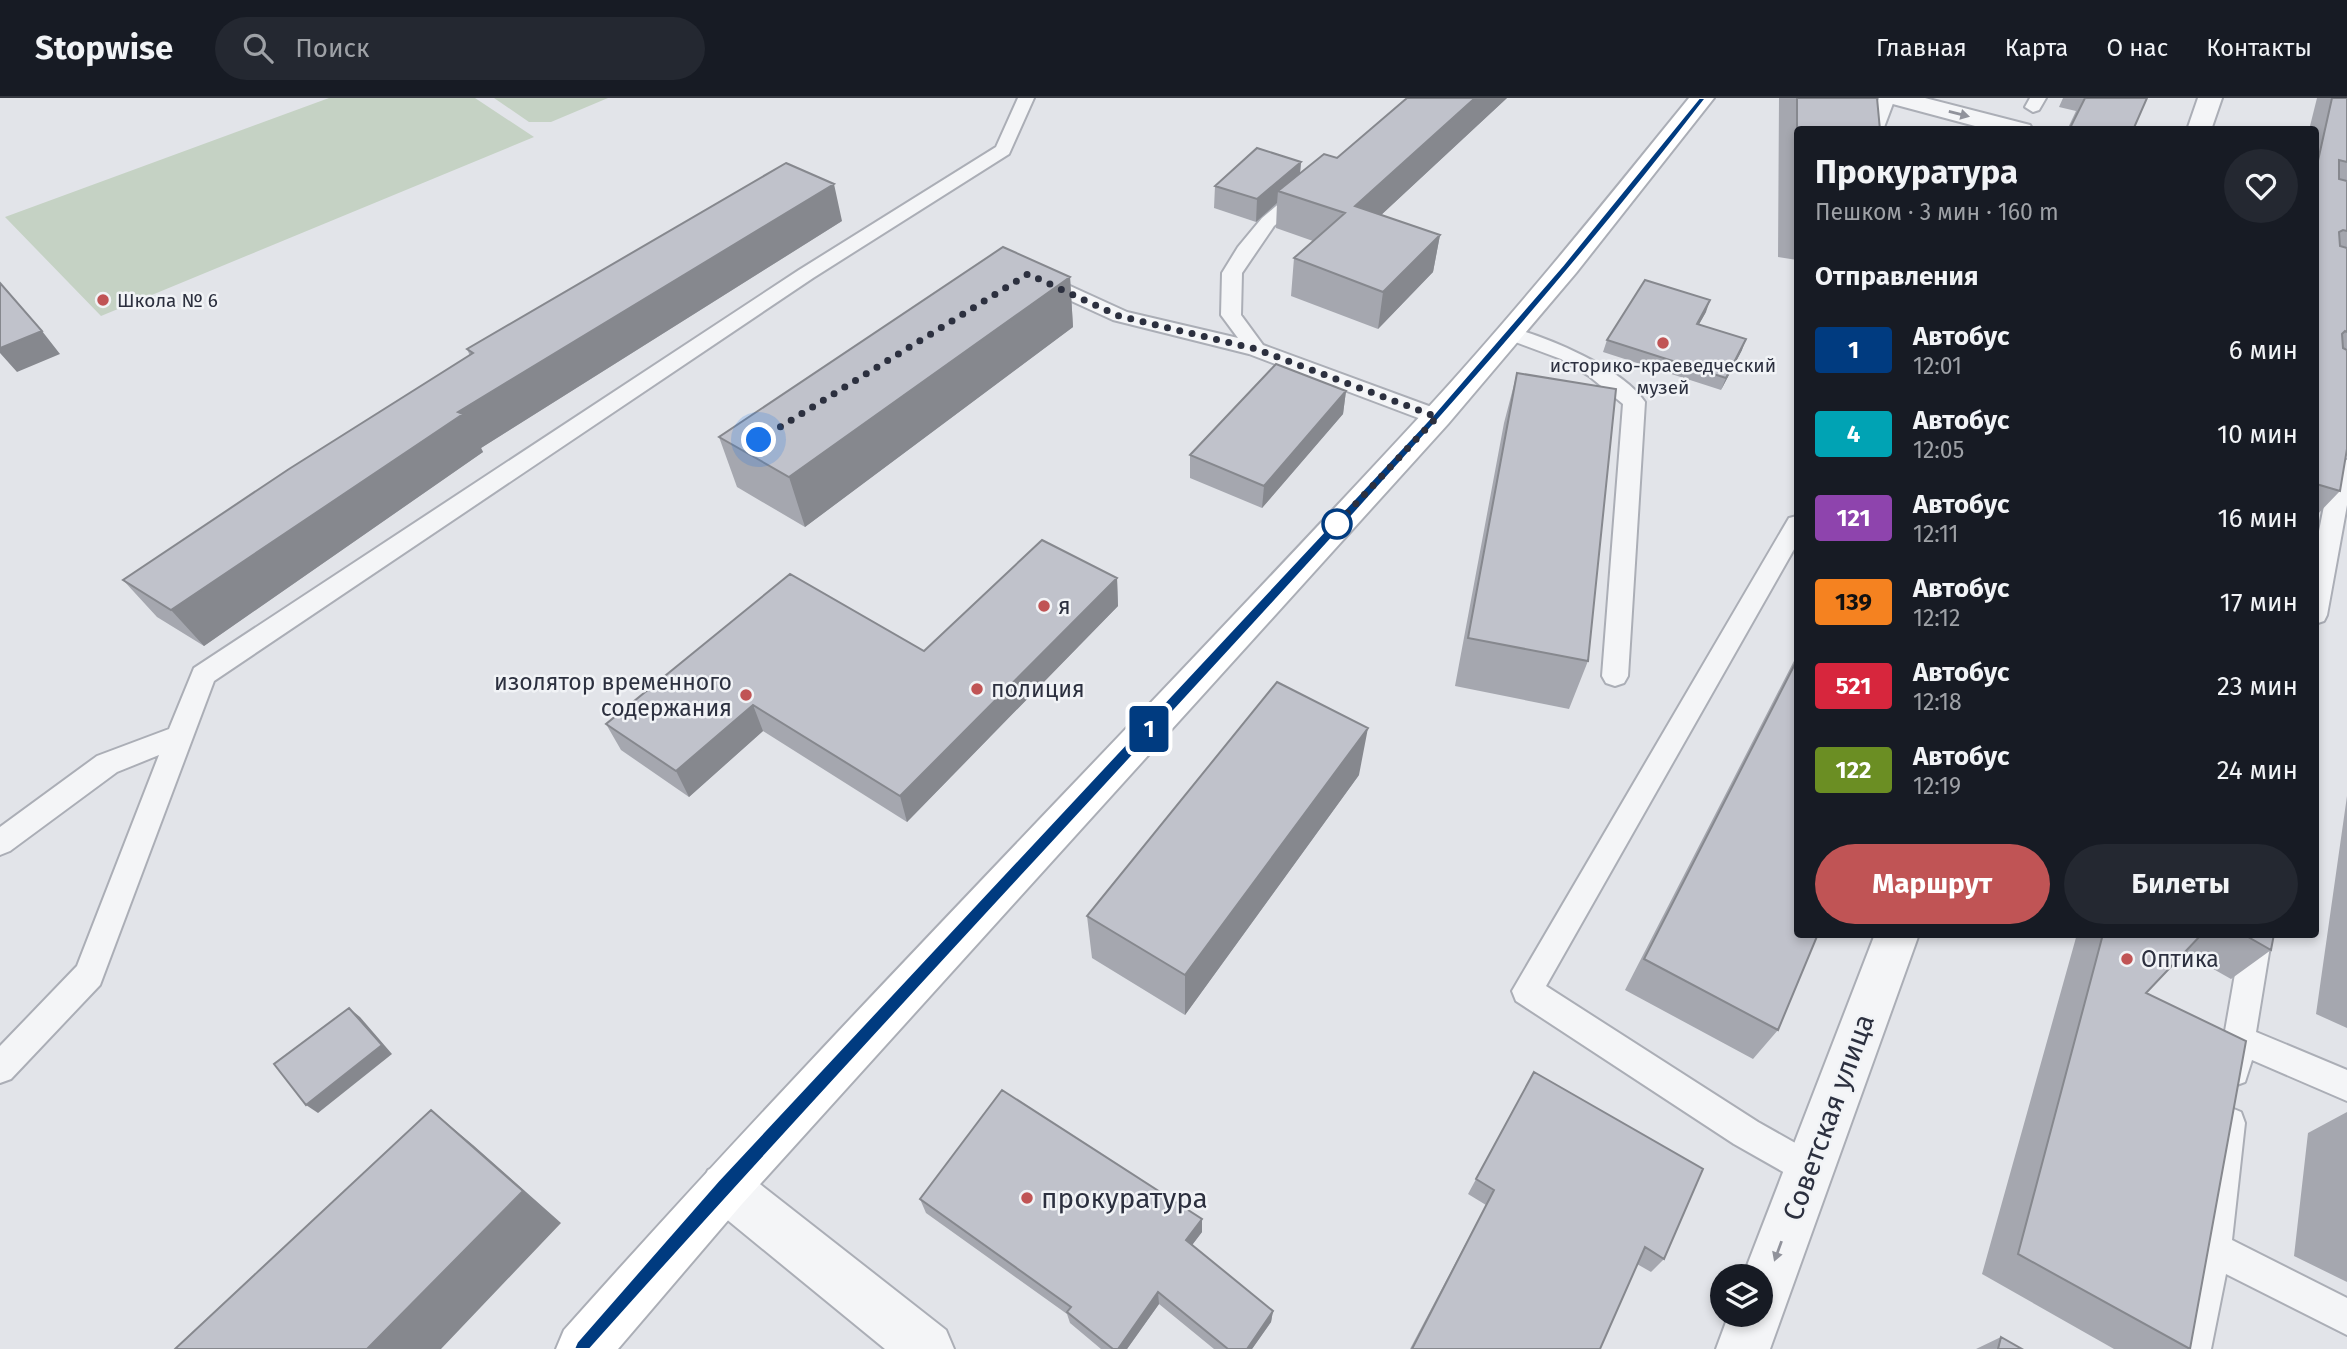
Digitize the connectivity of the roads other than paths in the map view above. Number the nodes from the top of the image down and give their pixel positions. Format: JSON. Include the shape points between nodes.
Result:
{"nodes":[{"id":1,"x":1026,"y":98,"type":"edge"},
{"id":2,"x":1702,"y":98,"type":"edge"},
{"id":3,"x":1887,"y":98,"type":"edge"},
{"id":4,"x":1897,"y":98,"type":"edge"},
{"id":5,"x":2210,"y":98,"type":"edge"},
{"id":6,"x":1876,"y":126,"type":"edge"},
{"id":7,"x":2007,"y":126,"type":"edge"},
{"id":8,"x":2200,"y":126,"type":"edge"},
{"id":9,"x":1319,"y":178,"type":"edge"},
{"id":10,"x":1016,"y":281,"type":"edge"},
{"id":11,"x":1509,"y":333,"type":"junction"},
{"id":12,"x":1256,"y":349,"type":"junction"},
{"id":13,"x":1437,"y":417,"type":"junction"},
{"id":14,"x":2346,"y":462,"type":"edge"},
{"id":15,"x":1794,"y":529,"type":"edge"},
{"id":16,"x":2325,"y":559,"type":"junction"},
{"id":17,"x":2347,"y":571,"type":"edge"},
{"id":18,"x":2319,"y":593,"type":"edge"},
{"id":19,"x":1615,"y":676,"type":"dead end"},
{"id":20,"x":180,"y":736,"type":"junction"},
{"id":21,"x":0,"y":844,"type":"edge"},
{"id":22,"x":1895,"y":938,"type":"edge"},
{"id":23,"x":2256,"y":938,"type":"edge"},
{"id":24,"x":2238,"y":1039,"type":"junction"},
{"id":25,"x":0,"y":1068,"type":"edge"},
{"id":26,"x":2347,"y":1086,"type":"edge"},
{"id":27,"x":1808,"y":1169,"type":"junction"},
{"id":28,"x":725,"y":1187,"type":"junction"},
{"id":29,"x":2214,"y":1249,"type":"junction"},
{"id":30,"x":1773,"y":1265,"type":"edge"},
{"id":31,"x":2347,"y":1317,"type":"edge"},
{"id":32,"x":1751,"y":1327,"type":"edge"},
{"id":33,"x":583,"y":1349,"type":"edge"},
{"id":34,"x":927,"y":1349,"type":"edge"},
{"id":35,"x":1743,"y":1349,"type":"edge"},
{"id":36,"x":2193,"y":1349,"type":"edge"}],
"edges":[{"from":1,"to":20,"type":"lane","via":[[1003,150],[794,282],[203,675]]},
{"from":2,"to":11,"type":"main road"},
{"from":3,"to":6,"type":"lane"},
{"from":4,"to":7,"type":"street","one_way":true},
{"from":5,"to":8,"type":"street"},
{"from":9,"to":12,"type":"lane","via":[[1268,222],[1232,273],[1231,314]]},
{"from":10,"to":12,"type":"lane","via":[[1028,274],[1119,316]]},
{"from":11,"to":13,"type":"main road"},
{"from":11,"to":19,"type":"lane","via":[[1568,355],[1634,402]]},
{"from":12,"to":13,"type":"lane"},
{"from":13,"to":28,"type":"main road"},
{"from":14,"to":16,"type":"lane"},
{"from":15,"to":27,"type":"lane","via":[[1527,991]]},
{"from":16,"to":17,"type":"lane"},
{"from":16,"to":18,"type":"lane"},
{"from":20,"to":21,"type":"lane","via":[[107,764]]},
{"from":20,"to":25,"type":"lane","via":[[89,975]]},
{"from":22,"to":27,"type":"street","name":"Советская улица"},
{"from":23,"to":24,"type":"lane"},
{"from":24,"to":26,"type":"lane"},
{"from":24,"to":29,"type":"lane"},
{"from":27,"to":30,"type":"street","name":"Советская улица","one_way":true},
{"from":28,"to":33,"type":"main road"},
{"from":28,"to":34,"type":"street"},
{"from":29,"to":31,"type":"lane"},
{"from":29,"to":36,"type":"lane"},
{"from":32,"to":35,"type":"street"}]}
